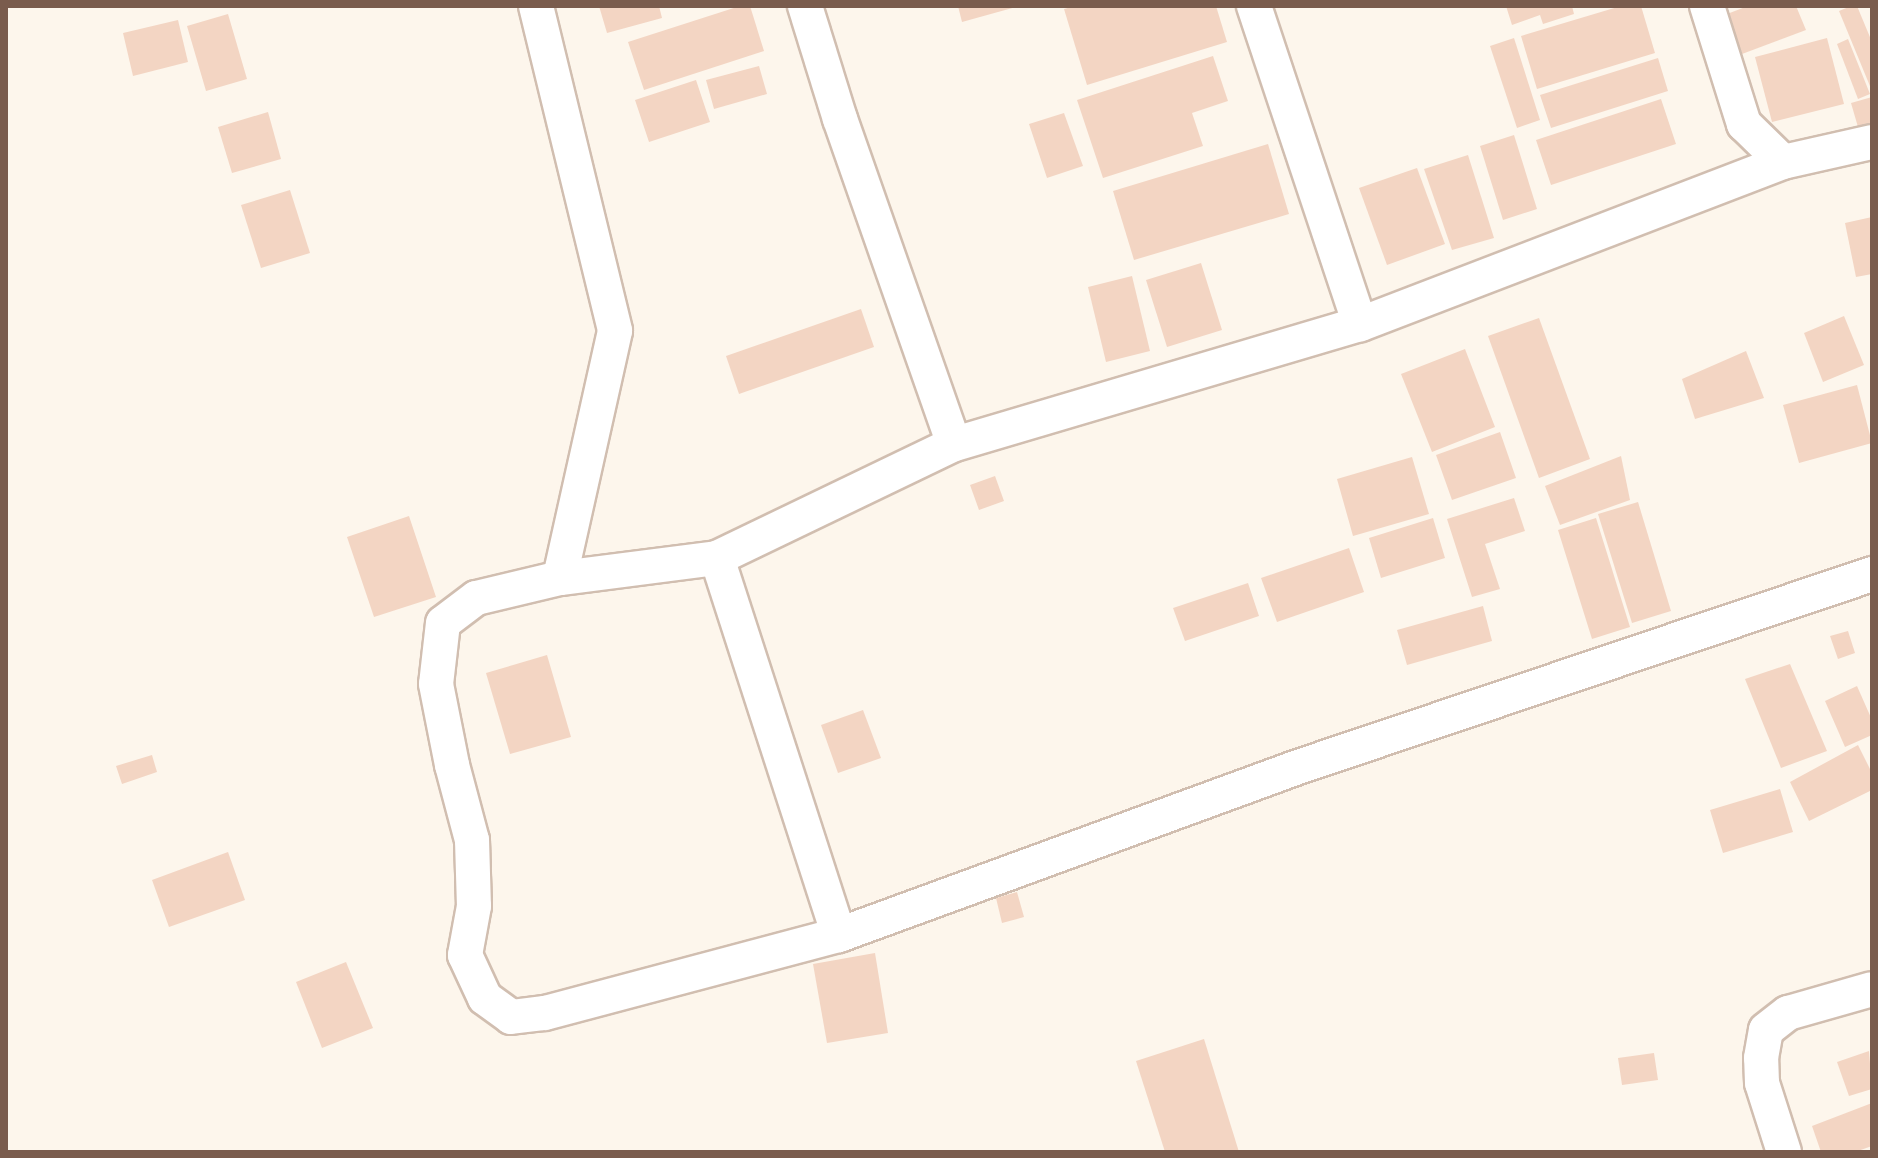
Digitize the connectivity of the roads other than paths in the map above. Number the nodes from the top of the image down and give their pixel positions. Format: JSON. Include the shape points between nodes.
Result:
{"nodes":[{"id":1,"x":536,"y":6,"type":"edge"},
{"id":2,"x":805,"y":6,"type":"edge"},
{"id":3,"x":1254,"y":6,"type":"edge"},
{"id":4,"x":1707,"y":6,"type":"edge"},
{"id":5,"x":1872,"y":142,"type":"edge"},
{"id":6,"x":1783,"y":162,"type":"junction"},
{"id":7,"x":1360,"y":324,"type":"junction"},
{"id":8,"x":954,"y":444,"type":"junction"},
{"id":9,"x":717,"y":558,"type":"junction"},
{"id":10,"x":1872,"y":574,"type":"edge"},
{"id":11,"x":560,"y":578,"type":"junction"},
{"id":12,"x":839,"y":935,"type":"junction"},
{"id":13,"x":1872,"y":989,"type":"edge"},
{"id":14,"x":1784,"y":1152,"type":"edge"}],
"edges":[{"from":1,"to":11,"type":"street","via":[[615,331]]},
{"from":2,"to":8,"type":"street"},
{"from":3,"to":7,"type":"street"},
{"from":4,"to":6,"type":"street","via":[[1744,124]]},
{"from":5,"to":6,"type":"street"},
{"from":6,"to":7,"type":"street"},
{"from":7,"to":8,"type":"street"},
{"from":8,"to":9,"type":"street"},
{"from":9,"to":11,"type":"street"},
{"from":9,"to":12,"type":"street"},
{"from":10,"to":12,"type":"street","via":[[1295,768]]},
{"from":11,"to":12,"type":"street","via":[[476,598],[443,623],[436,684],[472,840],[474,906],[465,955],[485,998],[511,1017],[545,1013]]},
{"from":13,"to":14,"type":"street","via":[[1788,1013],[1766,1030],[1762,1083]]}]}
